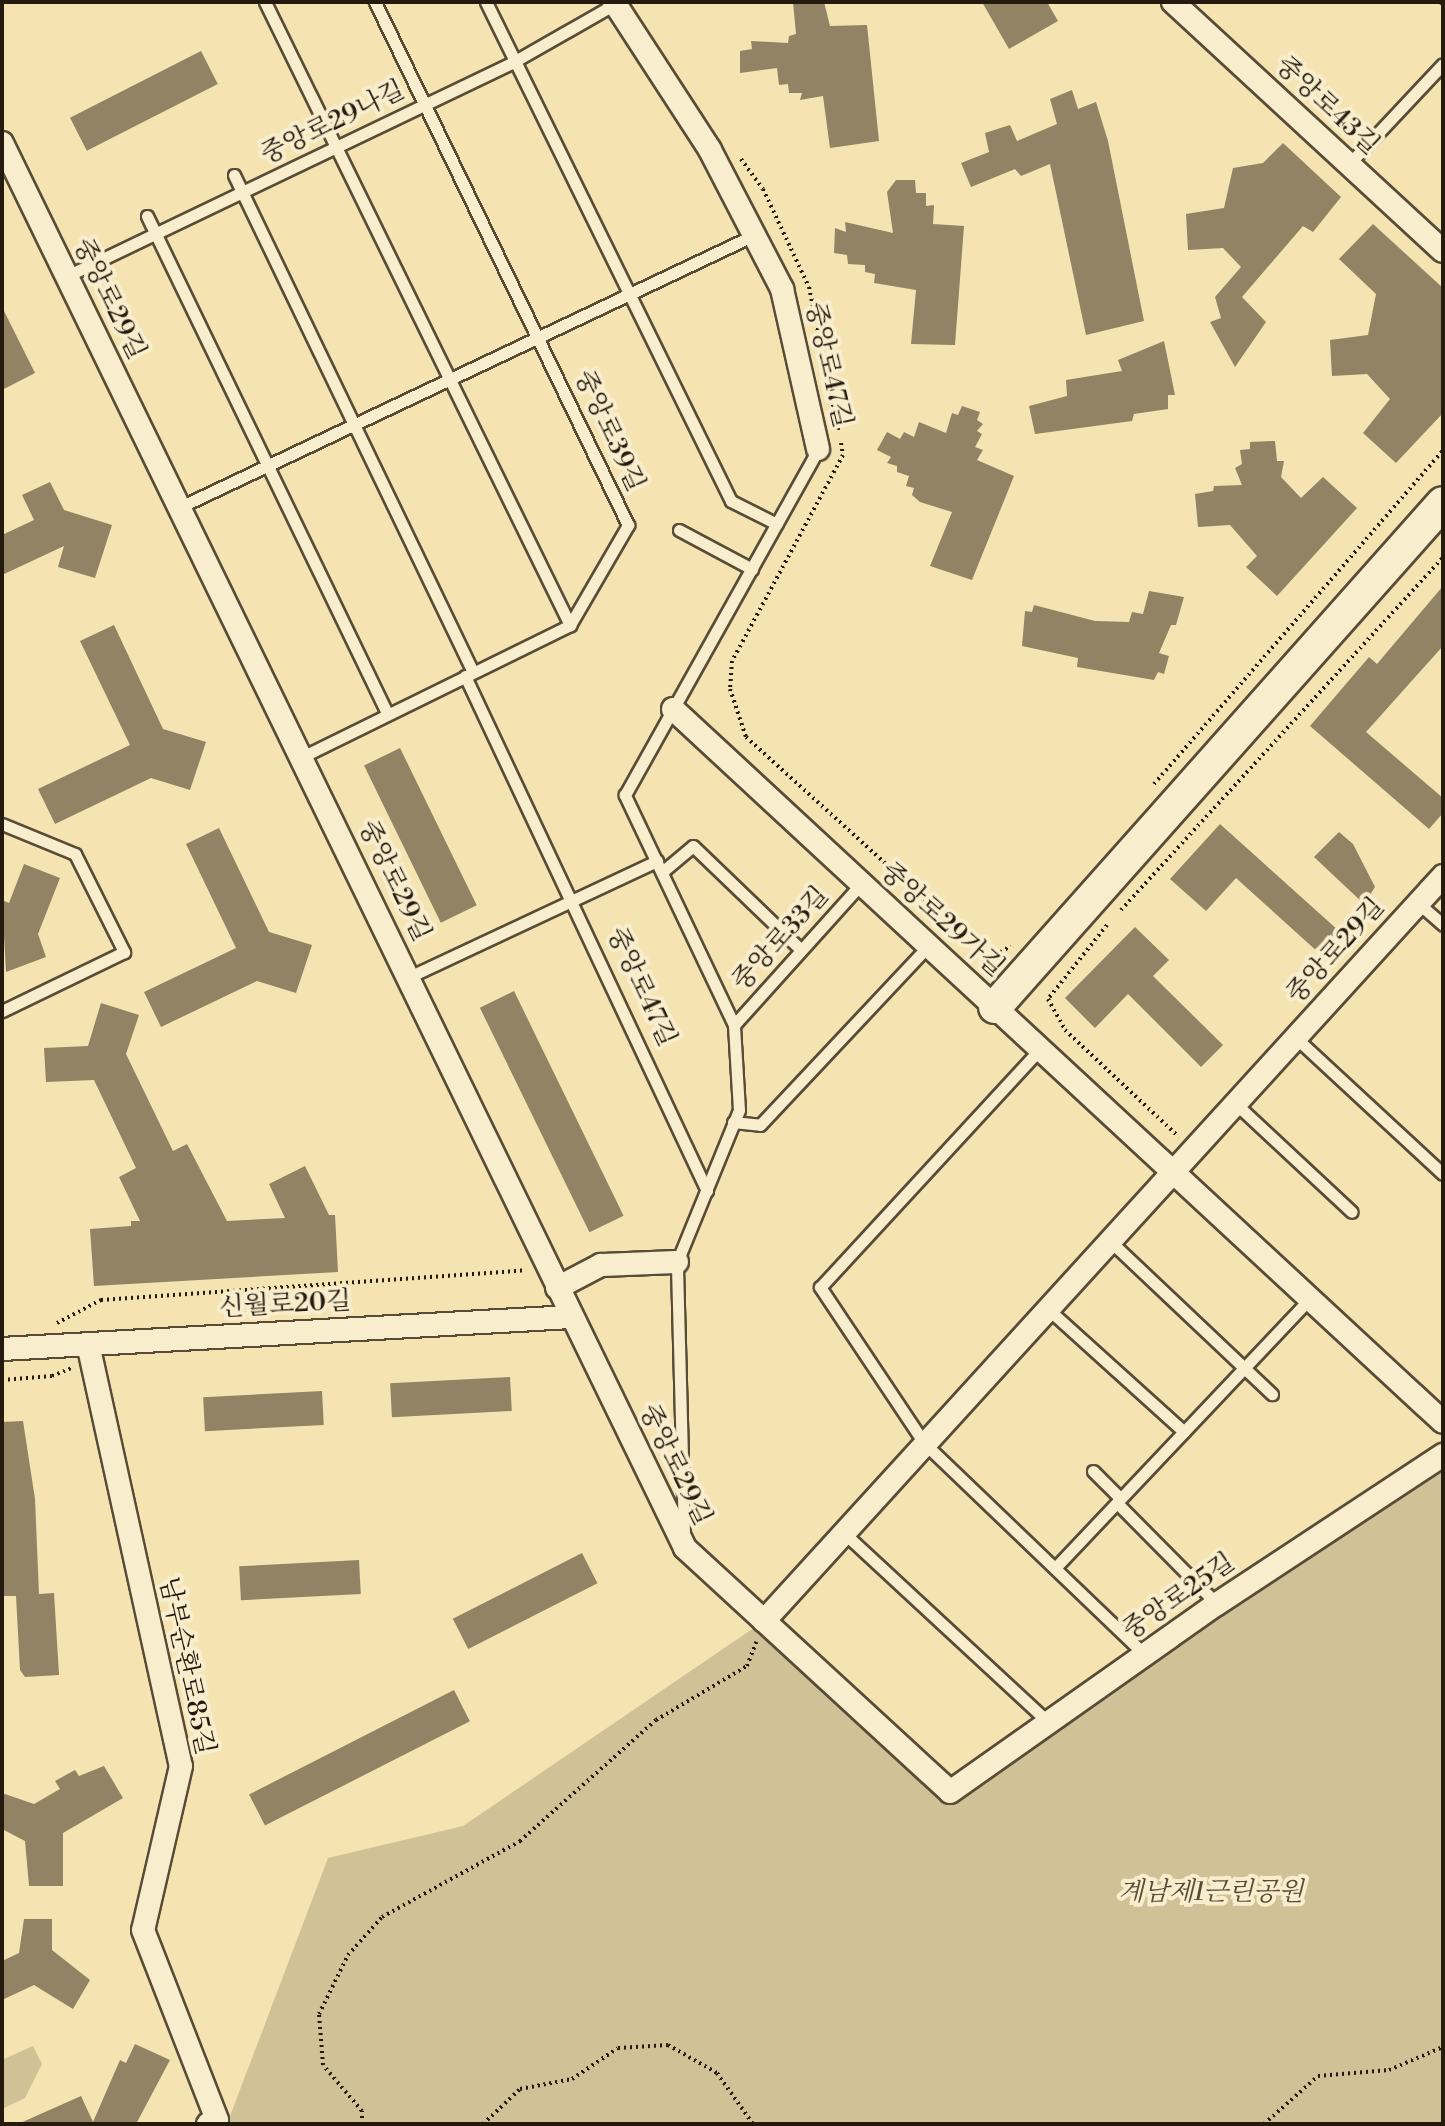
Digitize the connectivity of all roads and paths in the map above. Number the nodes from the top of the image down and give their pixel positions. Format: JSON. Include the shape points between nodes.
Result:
{"nodes":[{"id":1,"x":265,"y":2,"type":"edge"},
{"id":2,"x":375,"y":2,"type":"edge"},
{"id":3,"x":486,"y":2,"type":"edge"},
{"id":4,"x":1173,"y":2,"type":"edge"},
{"id":5,"x":615,"y":3,"type":"edge"},
{"id":6,"x":515,"y":61,"type":"junction"},
{"id":7,"x":1443,"y":64,"type":"edge"},
{"id":8,"x":425,"y":103,"type":"junction"},
{"id":9,"x":2,"y":143,"type":"edge"},
{"id":10,"x":336,"y":146,"type":"junction"},
{"id":11,"x":735,"y":151,"type":"dead end"},
{"id":12,"x":1349,"y":164,"type":"junction"},
{"id":13,"x":234,"y":175,"type":"dead end"},
{"id":14,"x":242,"y":192,"type":"junction"},
{"id":15,"x":147,"y":216,"type":"dead end"},
{"id":16,"x":156,"y":234,"type":"junction"},
{"id":17,"x":752,"y":236,"type":"junction"},
{"id":18,"x":1443,"y":251,"type":"edge"},
{"id":19,"x":67,"y":276,"type":"junction"},
{"id":20,"x":630,"y":295,"type":"junction"},
{"id":21,"x":541,"y":338,"type":"junction"},
{"id":22,"x":452,"y":382,"type":"junction"},
{"id":23,"x":354,"y":426,"type":"junction"},
{"id":24,"x":818,"y":449,"type":"joint"},
{"id":25,"x":1443,"y":450,"type":"edge"},
{"id":26,"x":267,"y":465,"type":"junction"},
{"id":27,"x":1443,"y":503,"type":"edge"},
{"id":28,"x":180,"y":507,"type":"junction"},
{"id":29,"x":777,"y":524,"type":"junction"},
{"id":30,"x":679,"y":530,"type":"dead end"},
{"id":31,"x":1443,"y":557,"type":"edge"},
{"id":32,"x":752,"y":569,"type":"junction"},
{"id":33,"x":570,"y":625,"type":"junction"},
{"id":34,"x":469,"y":674,"type":"junction"},
{"id":35,"x":673,"y":709,"type":"junction"},
{"id":36,"x":387,"y":713,"type":"junction"},
{"id":37,"x":302,"y":757,"type":"junction"},
{"id":38,"x":1152,"y":786,"type":"dead end"},
{"id":39,"x":2,"y":824,"type":"edge"},
{"id":40,"x":659,"y":866,"type":"junction"},
{"id":41,"x":1443,"y":876,"type":"edge"},
{"id":42,"x":861,"y":884,"type":"junction"},
{"id":43,"x":570,"y":902,"type":"junction"},
{"id":44,"x":1418,"y":903,"type":"junction"},
{"id":45,"x":1443,"y":925,"type":"edge"},
{"id":46,"x":1019,"y":942,"type":"dead end"},
{"id":47,"x":929,"y":945,"type":"junction"},
{"id":48,"x":800,"y":949,"type":"junction"},
{"id":49,"x":409,"y":977,"type":"junction"},
{"id":50,"x":995,"y":1007,"type":"junction"},
{"id":51,"x":2,"y":1011,"type":"edge"},
{"id":52,"x":734,"y":1025,"type":"junction"},
{"id":53,"x":1296,"y":1038,"type":"junction"},
{"id":54,"x":1040,"y":1049,"type":"junction"},
{"id":55,"x":1236,"y":1104,"type":"junction"},
{"id":56,"x":733,"y":1122,"type":"junction"},
{"id":57,"x":1194,"y":1151,"type":"junction"},
{"id":58,"x":1174,"y":1172,"type":"junction"},
{"id":59,"x":1443,"y":1174,"type":"edge"},
{"id":60,"x":707,"y":1191,"type":"junction"},
{"id":61,"x":1352,"y":1212,"type":"dead end"},
{"id":62,"x":1110,"y":1241,"type":"junction"},
{"id":63,"x":677,"y":1262,"type":"junction"},
{"id":64,"x":552,"y":1278,"type":"junction"},
{"id":65,"x":1310,"y":1298,"type":"junction"},
{"id":66,"x":1048,"y":1309,"type":"junction"},
{"id":67,"x":571,"y":1317,"type":"junction"},
{"id":68,"x":48,"y":1328,"type":"dead end"},
{"id":69,"x":88,"y":1344,"type":"junction"},
{"id":70,"x":2,"y":1349,"type":"edge"},
{"id":71,"x":1244,"y":1368,"type":"junction"},
{"id":72,"x":1272,"y":1394,"type":"dead end"},
{"id":73,"x":1443,"y":1422,"type":"edge"},
{"id":74,"x":1184,"y":1432,"type":"junction"},
{"id":75,"x":924,"y":1443,"type":"junction"},
{"id":76,"x":1443,"y":1455,"type":"edge"},
{"id":77,"x":1093,"y":1471,"type":"dead end"},
{"id":78,"x":1118,"y":1500,"type":"junction"},
{"id":79,"x":844,"y":1533,"type":"junction"},
{"id":80,"x":685,"y":1548,"type":"junction"},
{"id":81,"x":1055,"y":1568,"type":"junction"},
{"id":82,"x":1217,"y":1604,"type":"junction"},
{"id":83,"x":764,"y":1621,"type":"junction"},
{"id":84,"x":1145,"y":1655,"type":"junction"},
{"id":85,"x":1049,"y":1723,"type":"junction"},
{"id":86,"x":950,"y":1792,"type":"joint"},
{"id":87,"x":1443,"y":2047,"type":"edge"},
{"id":88,"x":208,"y":2124,"type":"edge"},
{"id":89,"x":362,"y":2124,"type":"edge"},
{"id":90,"x":483,"y":2124,"type":"edge"},
{"id":91,"x":753,"y":2124,"type":"edge"},
{"id":92,"x":1264,"y":2124,"type":"edge"}],
"edges":[{"from":1,"to":10,"type":"lane"},
{"from":2,"to":8,"type":"lane","name":"중앙로39길"},
{"from":3,"to":6,"type":"lane"},
{"from":4,"to":12,"type":"street","name":"중앙로43길"},
{"from":5,"to":6,"type":"lane","name":"중앙로29나길"},
{"from":5,"to":17,"type":"street","name":"중앙로47길","via":[[710,150]]},
{"from":6,"to":8,"type":"lane","name":"중앙로29나길"},
{"from":6,"to":20,"type":"lane"},
{"from":7,"to":12,"type":"lane"},
{"from":8,"to":10,"type":"lane","name":"중앙로29나길"},
{"from":8,"to":21,"type":"lane","name":"중앙로39길"},
{"from":9,"to":19,"type":"street","name":"중앙로29길"},
{"from":10,"to":14,"type":"lane","name":"중앙로29나길"},
{"from":10,"to":22,"type":"lane"},
{"from":11,"to":46,"type":"path","via":[[763,189],[809,287],[843,455],[732,661],[730,689],[746,737],[990,958]]},
{"from":12,"to":18,"type":"street","name":"중앙로43길"},
{"from":13,"to":14,"type":"lane"},
{"from":14,"to":16,"type":"lane","name":"중앙로29나길"},
{"from":14,"to":23,"type":"lane"},
{"from":15,"to":16,"type":"lane"},
{"from":16,"to":19,"type":"lane","name":"중앙로29나길"},
{"from":16,"to":26,"type":"lane"},
{"from":17,"to":20,"type":"lane"},
{"from":17,"to":24,"type":"street","name":"중앙로47길","via":[[782,289]]},
{"from":19,"to":28,"type":"street","name":"중앙로29길"},
{"from":20,"to":21,"type":"lane"},
{"from":20,"to":29,"type":"lane","via":[[731,501]]},
{"from":21,"to":22,"type":"lane"},
{"from":21,"to":33,"type":"lane","name":"중앙로39길","via":[[628,525]]},
{"from":22,"to":23,"type":"lane"},
{"from":22,"to":33,"type":"lane"},
{"from":23,"to":26,"type":"lane"},
{"from":23,"to":34,"type":"lane"},
{"from":24,"to":29,"type":"lane","name":"중앙로47길"},
{"from":25,"to":38,"type":"path"},
{"from":26,"to":28,"type":"lane"},
{"from":26,"to":36,"type":"lane"},
{"from":27,"to":50,"type":"street"},
{"from":28,"to":37,"type":"street","name":"중앙로29길"},
{"from":29,"to":32,"type":"lane","name":"중앙로47길"},
{"from":30,"to":32,"type":"lane"},
{"from":31,"to":57,"type":"path","via":[[1107,924],[1048,999],[1065,1030]]},
{"from":32,"to":35,"type":"lane","name":"중앙로47길"},
{"from":33,"to":34,"type":"lane"},
{"from":34,"to":36,"type":"lane"},
{"from":34,"to":43,"type":"lane","name":"중앙로47길"},
{"from":35,"to":40,"type":"lane","name":"중앙로47길","via":[[625,795]]},
{"from":35,"to":42,"type":"street","name":"중앙로29가길"},
{"from":36,"to":37,"type":"lane"},
{"from":37,"to":49,"type":"street","name":"중앙로29길"},
{"from":39,"to":51,"type":"lane","via":[[75,854],[124,952]]},
{"from":40,"to":43,"type":"lane"},
{"from":40,"to":48,"type":"lane","via":[[693,846]]},
{"from":40,"to":52,"type":"lane","name":"중앙로47길"},
{"from":41,"to":44,"type":"street","name":"중앙로29길"},
{"from":42,"to":47,"type":"street","name":"중앙로29가길"},
{"from":42,"to":48,"type":"lane","name":"중앙로33길"},
{"from":43,"to":49,"type":"lane"},
{"from":43,"to":60,"type":"lane","name":"중앙로47길"},
{"from":44,"to":45,"type":"lane","name":"중앙로29길"},
{"from":44,"to":53,"type":"street","name":"중앙로29길"},
{"from":47,"to":50,"type":"street","name":"중앙로29가길"},
{"from":47,"to":56,"type":"lane","via":[[760,1125]]},
{"from":48,"to":52,"type":"lane","name":"중앙로33길"},
{"from":49,"to":64,"type":"street","name":"중앙로29길"},
{"from":50,"to":54,"type":"street","name":"중앙로29가길"},
{"from":52,"to":56,"type":"lane","name":"중앙로47길","via":[[739,1110]]},
{"from":53,"to":55,"type":"street","name":"중앙로29길"},
{"from":53,"to":59,"type":"lane","name":"중앙로29길"},
{"from":54,"to":58,"type":"street","name":"중앙로29가길"},
{"from":54,"to":75,"type":"lane","via":[[820,1287]]},
{"from":55,"to":57,"type":"street","name":"중앙로29길"},
{"from":55,"to":61,"type":"lane"},
{"from":56,"to":60,"type":"lane","name":"중앙로47길"},
{"from":57,"to":58,"type":"street","name":"중앙로29길"},
{"from":58,"to":62,"type":"street","name":"중앙로29길"},
{"from":58,"to":65,"type":"street"},
{"from":60,"to":63,"type":"lane","name":"중앙로47길"},
{"from":62,"to":66,"type":"street","name":"중앙로29길"},
{"from":62,"to":71,"type":"lane"},
{"from":63,"to":64,"type":"street","via":[[601,1265]]},
{"from":63,"to":80,"type":"lane","name":"중앙로47길"},
{"from":64,"to":67,"type":"street","name":"중앙로29길"},
{"from":64,"to":68,"type":"path","via":[[101,1300]]},
{"from":65,"to":71,"type":"lane"},
{"from":65,"to":73,"type":"street"},
{"from":66,"to":74,"type":"lane"},
{"from":66,"to":75,"type":"street","name":"중앙로29길"},
{"from":67,"to":69,"type":"street","name":"신월로20길"},
{"from":67,"to":80,"type":"street","name":"중앙로29길"},
{"from":69,"to":70,"type":"street","name":"신월로20길"},
{"from":69,"to":88,"type":"street","name":"남부순환로85길","via":[[181,1766],[143,1930],[217,2120]]},
{"from":71,"to":72,"type":"lane"},
{"from":71,"to":74,"type":"lane"},
{"from":74,"to":78,"type":"lane"},
{"from":75,"to":79,"type":"street","name":"중앙로29길"},
{"from":75,"to":81,"type":"lane"},
{"from":76,"to":82,"type":"street","name":"중앙로25길"},
{"from":77,"to":78,"type":"lane"},
{"from":78,"to":81,"type":"lane"},
{"from":78,"to":82,"type":"lane"},
{"from":79,"to":83,"type":"street","name":"중앙로29길"},
{"from":79,"to":85,"type":"lane"},
{"from":80,"to":83,"type":"street","name":"중앙로29길"},
{"from":81,"to":84,"type":"lane"},
{"from":82,"to":84,"type":"street","name":"중앙로25길"},
{"from":83,"to":86,"type":"street","name":"중앙로29길"},
{"from":83,"to":89,"type":"path","via":[[747,1666],[656,1720],[520,1841],[382,1917],[348,1955],[319,2014],[323,2065],[362,2111]]},
{"from":84,"to":85,"type":"street","name":"중앙로25길"},
{"from":85,"to":86,"type":"street","name":"중앙로25길"},
{"from":87,"to":92,"type":"path","via":[[1389,2070],[1318,2076]]},
{"from":90,"to":91,"type":"path","via":[[520,2089],[572,2079],[618,2048],[668,2045],[717,2073]]}]}
